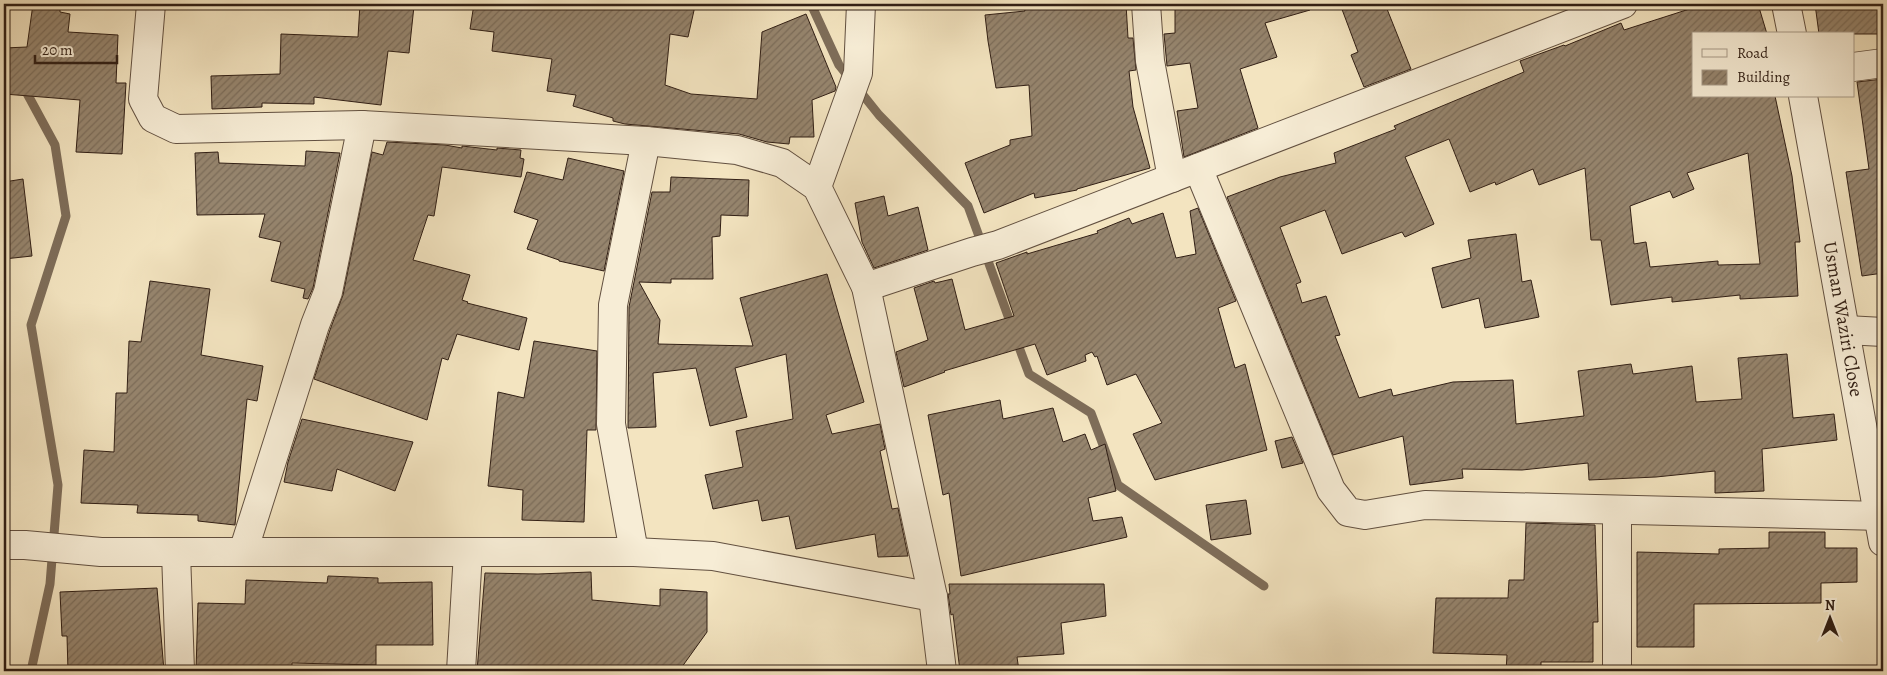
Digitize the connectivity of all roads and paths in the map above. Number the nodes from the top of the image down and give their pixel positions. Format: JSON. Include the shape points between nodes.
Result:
{"nodes":[{"id":1,"x":150,"y":4,"type":"edge"},
{"id":2,"x":861,"y":4,"type":"edge"},
{"id":3,"x":1146,"y":4,"type":"edge"},
{"id":4,"x":1623,"y":4,"type":"edge"},
{"id":5,"x":1786,"y":4,"type":"edge"},
{"id":6,"x":1593,"y":9,"type":"edge"},
{"id":7,"x":1792,"y":32,"type":"edge"},
{"id":8,"x":1883,"y":63,"type":"edge"},
{"id":9,"x":1854,"y":67,"type":"edge"},
{"id":10,"x":1803,"y":98,"type":"edge"},
{"id":11,"x":362,"y":125,"type":"junction"},
{"id":12,"x":646,"y":141,"type":"junction"},
{"id":13,"x":1198,"y":168,"type":"junction"},
{"id":14,"x":1172,"y":178,"type":"junction"},
{"id":15,"x":818,"y":187,"type":"junction"},
{"id":16,"x":866,"y":287,"type":"junction"},
{"id":17,"x":1846,"y":330,"type":"junction"},
{"id":18,"x":1883,"y":332,"type":"edge"},
{"id":19,"x":1617,"y":510,"type":"junction"},
{"id":20,"x":1881,"y":525,"type":"edge"},
{"id":21,"x":14,"y":545,"type":"edge"},
{"id":22,"x":176,"y":552,"type":"junction"},
{"id":23,"x":243,"y":552,"type":"junction"},
{"id":24,"x":468,"y":552,"type":"junction"},
{"id":25,"x":634,"y":552,"type":"junction"},
{"id":26,"x":933,"y":597,"type":"junction"},
{"id":27,"x":180,"y":671,"type":"edge"},
{"id":28,"x":461,"y":671,"type":"edge"},
{"id":29,"x":942,"y":671,"type":"edge"},
{"id":30,"x":1617,"y":671,"type":"edge"}],
"edges":[{"from":1,"to":11,"type":"street","via":[[143,99],[152,118],[176,129]]},
{"from":2,"to":15,"type":"street","via":[[858,73]]},
{"from":3,"to":14,"type":"street","via":[[1150,61]]},
{"from":4,"to":6,"type":"street"},
{"from":5,"to":7,"type":"street"},
{"from":6,"to":13,"type":"street"},
{"from":8,"to":9,"type":"street"},
{"from":10,"to":17,"type":"street","name":"Usman Waziri Close"},
{"from":11,"to":12,"type":"street"},
{"from":11,"to":23,"type":"street","via":[[328,292]]},
{"from":12,"to":15,"type":"street","via":[[737,150],[782,163]]},
{"from":12,"to":25,"type":"street","via":[[613,305],[610,424]]},
{"from":13,"to":14,"type":"street"},
{"from":13,"to":19,"type":"street","via":[[1331,490],[1348,512],[1365,515],[1425,505]]},
{"from":14,"to":16,"type":"street","via":[[998,245]]},
{"from":15,"to":16,"type":"street"},
{"from":16,"to":26,"type":"street"},
{"from":17,"to":18,"type":"street"},
{"from":17,"to":20,"type":"street","name":"Usman Waziri Close"},
{"from":19,"to":20,"type":"street"},
{"from":19,"to":30,"type":"street"},
{"from":21,"to":22,"type":"street","via":[[101,552]]},
{"from":22,"to":23,"type":"street"},
{"from":22,"to":27,"type":"street"},
{"from":23,"to":24,"type":"street"},
{"from":24,"to":25,"type":"street"},
{"from":24,"to":28,"type":"street"},
{"from":25,"to":26,"type":"street","via":[[713,556]]},
{"from":26,"to":29,"type":"street"}]}
